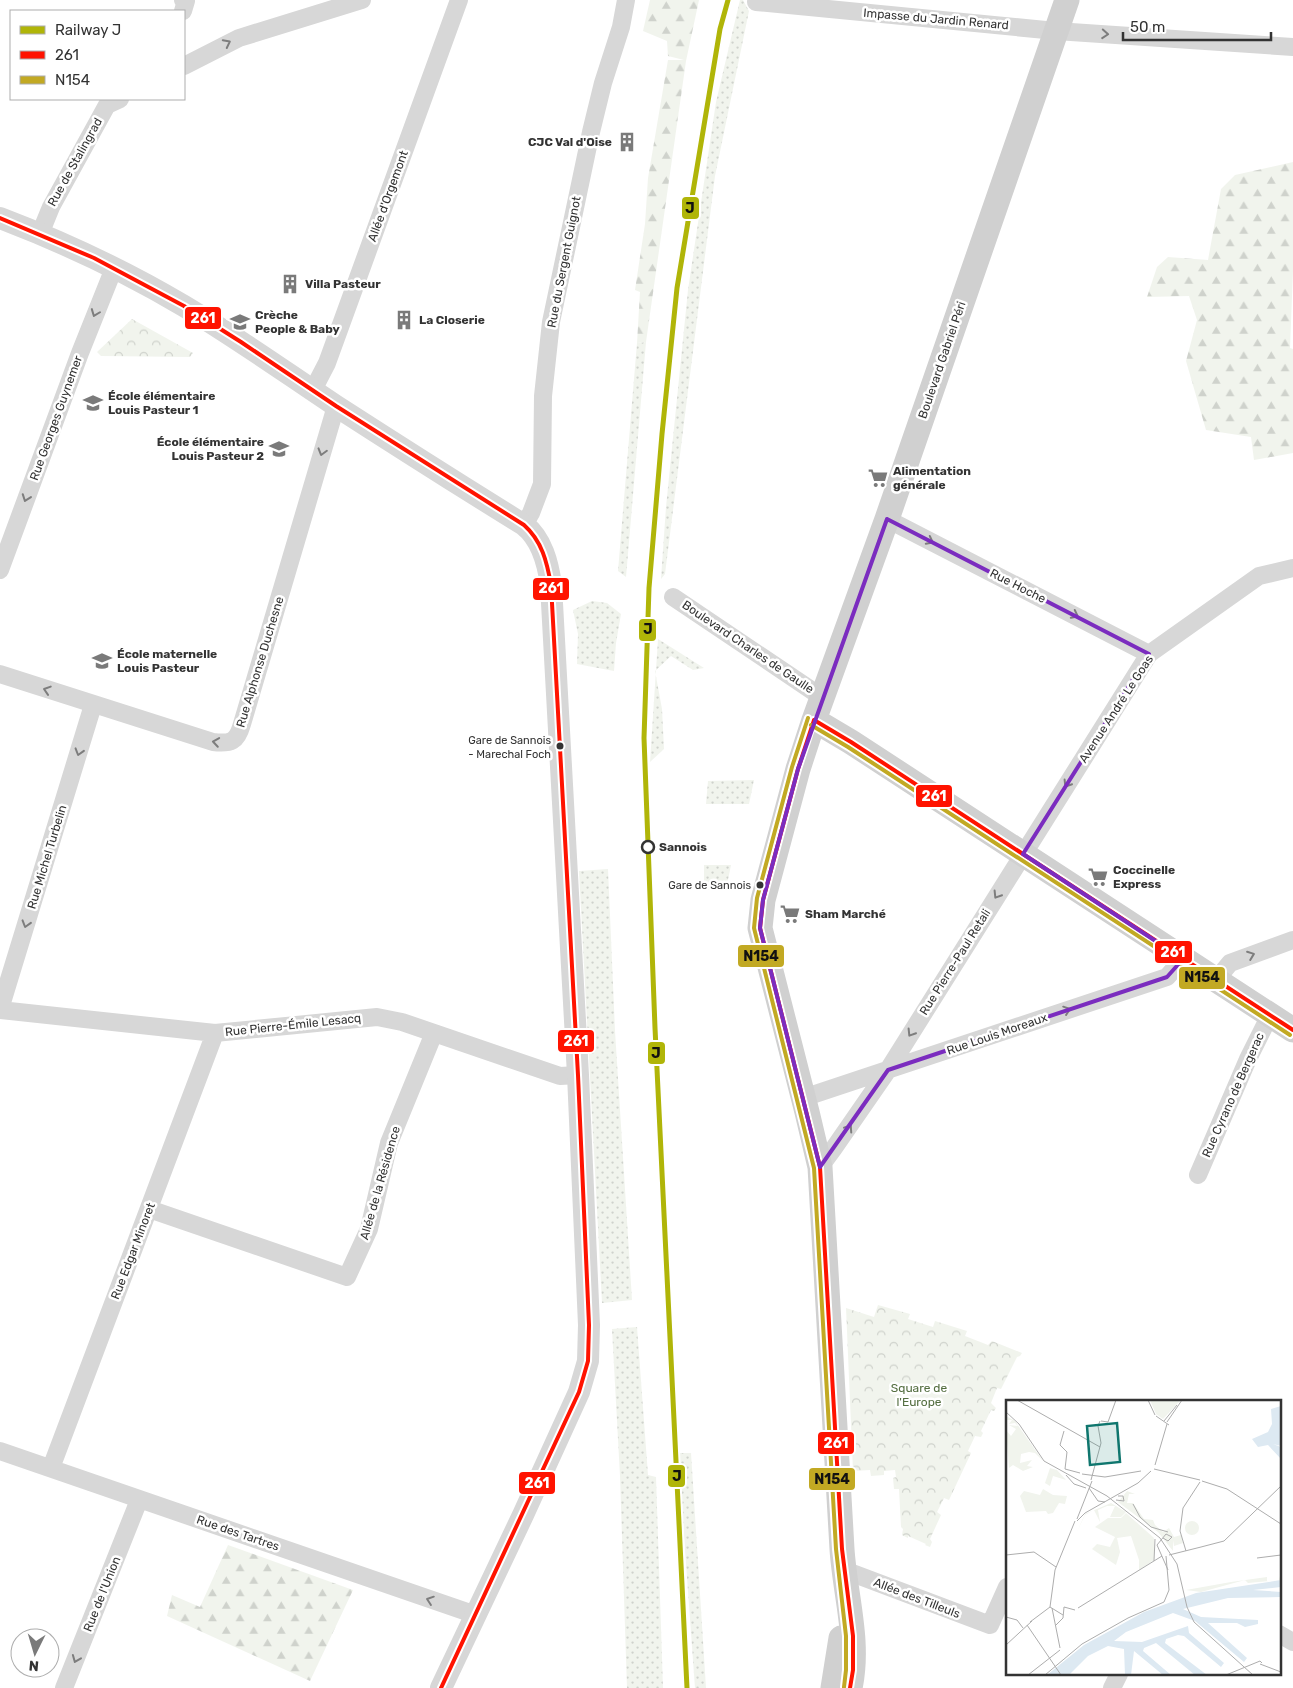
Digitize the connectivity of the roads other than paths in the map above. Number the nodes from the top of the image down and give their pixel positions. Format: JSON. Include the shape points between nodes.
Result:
{"nodes":[{"id":1,"x":183,"y":0,"type":"edge"},
{"id":2,"x":362,"y":0,"type":"edge"},
{"id":3,"x":459,"y":0,"type":"edge"},
{"id":4,"x":626,"y":0,"type":"edge"},
{"id":5,"x":1067,"y":0,"type":"edge"},
{"id":6,"x":756,"y":2,"type":"dead end"},
{"id":7,"x":182,"y":10,"type":"edge"},
{"id":8,"x":1056,"y":31,"type":"junction"},
{"id":9,"x":1293,"y":46,"type":"edge"},
{"id":10,"x":185,"y":65,"type":"edge"},
{"id":11,"x":118,"y":100,"type":"edge"},
{"id":12,"x":0,"y":218,"type":"edge"},
{"id":13,"x":40,"y":234,"type":"junction"},
{"id":14,"x":114,"y":268,"type":"junction"},
{"id":15,"x":312,"y":390,"type":"junction"},
{"id":16,"x":336,"y":406,"type":"junction"},
{"id":17,"x":887,"y":519,"type":"junction"},
{"id":18,"x":524,"y":525,"type":"junction"},
{"id":19,"x":1293,"y":568,"type":"edge"},
{"id":20,"x":0,"y":570,"type":"edge"},
{"id":21,"x":673,"y":597,"type":"dead end"},
{"id":22,"x":1149,"y":654,"type":"junction"},
{"id":23,"x":0,"y":674,"type":"edge"},
{"id":24,"x":93,"y":705,"type":"junction"},
{"id":25,"x":818,"y":708,"type":"junction"},
{"id":26,"x":1023,"y":854,"type":"junction"},
{"id":27,"x":1293,"y":940,"type":"edge"},
{"id":28,"x":1183,"y":959,"type":"junction"},
{"id":29,"x":1216,"y":980,"type":"junction"},
{"id":30,"x":0,"y":1010,"type":"edge"},
{"id":31,"x":1270,"y":1015,"type":"junction"},
{"id":32,"x":1293,"y":1030,"type":"edge"},
{"id":33,"x":215,"y":1033,"type":"junction"},
{"id":34,"x":434,"y":1033,"type":"junction"},
{"id":35,"x":888,"y":1070,"type":"junction"},
{"id":36,"x":578,"y":1075,"type":"junction"},
{"id":37,"x":804,"y":1098,"type":"junction"},
{"id":38,"x":820,"y":1167,"type":"junction"},
{"id":39,"x":1198,"y":1175,"type":"dead end"},
{"id":40,"x":149,"y":1209,"type":"junction"},
{"id":41,"x":0,"y":1451,"type":"edge"},
{"id":42,"x":51,"y":1468,"type":"junction"},
{"id":43,"x":140,"y":1500,"type":"junction"},
{"id":44,"x":844,"y":1570,"type":"junction"},
{"id":45,"x":1006,"y":1589,"type":"edge"},
{"id":46,"x":476,"y":1616,"type":"junction"},
{"id":47,"x":1280,"y":1635,"type":"edge"},
{"id":48,"x":1293,"y":1642,"type":"edge"},
{"id":49,"x":1118,"y":1676,"type":"edge"},
{"id":50,"x":64,"y":1688,"type":"edge"},
{"id":51,"x":441,"y":1688,"type":"edge"},
{"id":52,"x":834,"y":1688,"type":"edge"},
{"id":53,"x":850,"y":1688,"type":"edge"},
{"id":54,"x":1112,"y":1688,"type":"edge"}],
"edges":[{"from":1,"to":7,"type":"street","via":[[186,1]]},
{"from":10,"to":2,"type":"street","one_way":true,"via":[[239,38]]},
{"from":3,"to":15,"type":"street","name":"Allée d'Orgemont","via":[[327,363]]},
{"from":4,"to":18,"type":"street","name":"Rue du Sergent Guignot","via":[[591,132],[551,322],[543,396],[542,484]]},
{"from":5,"to":8,"type":"main road","name":"Boulevard Gabriel Péri"},
{"from":6,"to":8,"type":"street","name":"Impasse du Jardin Renard"},
{"from":8,"to":9,"type":"street","name":"Impasse du Jardin Renard","one_way":true},
{"from":8,"to":17,"type":"main road","name":"Boulevard Gabriel Péri"},
{"from":11,"to":13,"type":"street","name":"Rue de Stalingrad","via":[[107,106],[51,207]]},
{"from":12,"to":13,"type":"street"},
{"from":13,"to":14,"type":"street"},
{"from":14,"to":15,"type":"street","via":[[183,306]]},
{"from":14,"to":20,"type":"street","name":"Rue Georges Guynemer","one_way":true},
{"from":15,"to":16,"type":"street"},
{"from":16,"to":18,"type":"street"},
{"from":16,"to":24,"type":"street","name":"Rue Alphonse Duchesne","one_way":true,"via":[[240,732],[234,740],[225,744],[213,742]]},
{"from":17,"to":22,"type":"street","name":"Rue Hoche","one_way":true},
{"from":17,"to":25,"type":"main road","name":"Boulevard Gabriel Péri"},
{"from":18,"to":36,"type":"street","via":[[534,533],[543,551],[551,585]]},
{"from":19,"to":22,"type":"street","name":"Avenue André Le Goas","via":[[1259,576]]},
{"from":21,"to":25,"type":"street","name":"Boulevard Charles de Gaulle"},
{"from":22,"to":26,"type":"street","name":"Avenue André Le Goas","one_way":true},
{"from":24,"to":23,"type":"street","name":"Rue Alphonse Duchesne","one_way":true},
{"from":24,"to":30,"type":"street","name":"Rue Michel Turbelin","one_way":true},
{"from":25,"to":26,"type":"main road","name":"Boulevard Charles de Gaulle","via":[[851,742]]},
{"from":25,"to":37,"type":"main road","name":"Boulevard Gabriel Péri","via":[[763,900],[760,928]]},
{"from":26,"to":28,"type":"main road","name":"Boulevard Charles de Gaulle"},
{"from":26,"to":35,"type":"street","name":"Rue Pierre-Paul Retali","one_way":true},
{"from":29,"to":27,"type":"street","one_way":true,"via":[[1230,963]]},
{"from":28,"to":29,"type":"main road","name":"Boulevard Charles de Gaulle"},
{"from":35,"to":28,"type":"street","name":"Rue Louis Moreaux","one_way":true,"via":[[1167,977]]},
{"from":29,"to":31,"type":"main road","name":"Boulevard Charles de Gaulle"},
{"from":30,"to":33,"type":"street","name":"Rue Pierre-Émile Lesacq"},
{"from":31,"to":32,"type":"main road","name":"Boulevard Charles de Gaulle"},
{"from":31,"to":39,"type":"street","name":"Rue Cyrano de Bergerac"},
{"from":33,"to":34,"type":"street","name":"Rue Pierre-Émile Lesacq","via":[[377,1017]]},
{"from":33,"to":40,"type":"street","name":"Rue Edgar Minoret"},
{"from":34,"to":36,"type":"street","name":"Rue Pierre-Émile Lesacq","via":[[560,1076]]},
{"from":34,"to":40,"type":"street","name":"Allée de la Résidence","via":[[389,1143],[369,1229],[346,1277]]},
{"from":35,"to":37,"type":"street","name":"Rue Louis Moreaux"},
{"from":38,"to":35,"type":"street","name":"Rue Pierre-Paul Retali","one_way":true},
{"from":36,"to":46,"type":"street","via":[[588,1361],[579,1392]]},
{"from":37,"to":38,"type":"main road","name":"Boulevard Gabriel Péri"},
{"from":38,"to":44,"type":"main road","name":"Boulevard Gabriel Péri"},
{"from":40,"to":42,"type":"street","name":"Rue Edgar Minoret"},
{"from":41,"to":42,"type":"street","name":"Rue des Tartres"},
{"from":42,"to":43,"type":"street","name":"Rue des Tartres"},
{"from":46,"to":43,"type":"street","name":"Rue des Tartres","one_way":true},
{"from":43,"to":50,"type":"street","name":"Rue de l'Union","one_way":true},
{"from":44,"to":45,"type":"street","name":"Allée des Tilleuls","via":[[990,1625]]},
{"from":44,"to":52,"type":"main road","via":[[840,1648]]},
{"from":44,"to":53,"type":"main road","via":[[854,1642]]},
{"from":46,"to":51,"type":"street"},
{"from":47,"to":48,"type":"street"},
{"from":49,"to":54,"type":"street"}]}
